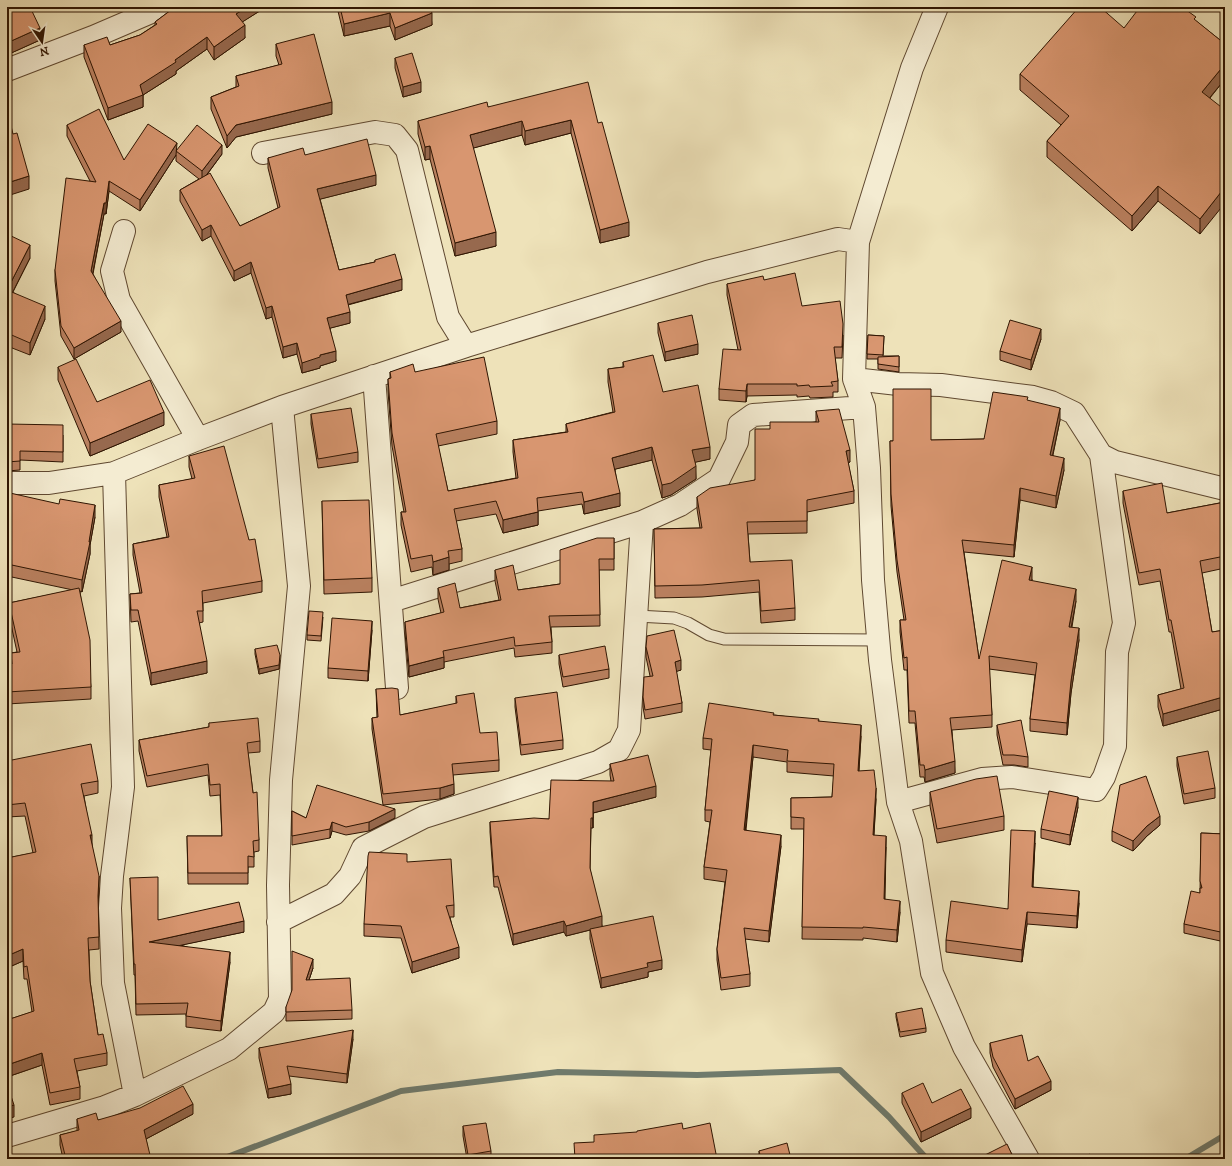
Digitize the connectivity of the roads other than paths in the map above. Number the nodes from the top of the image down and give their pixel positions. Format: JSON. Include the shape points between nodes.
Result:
{"nodes":[{"id":1,"x":937,"y":7,"type":"edge"},
{"id":2,"x":159,"y":8,"type":"edge"},
{"id":3,"x":7,"y":70,"type":"edge"},
{"id":4,"x":263,"y":153,"type":"dead end"},
{"id":5,"x":124,"y":232,"type":"dead end"},
{"id":6,"x":858,"y":242,"type":"junction"},
{"id":7,"x":466,"y":346,"type":"junction"},
{"id":8,"x":374,"y":376,"type":"junction"},
{"id":9,"x":854,"y":379,"type":"junction"},
{"id":10,"x":282,"y":407,"type":"junction"},
{"id":11,"x":864,"y":407,"type":"junction"},
{"id":12,"x":198,"y":439,"type":"junction"},
{"id":13,"x":1101,"y":455,"type":"junction"},
{"id":14,"x":114,"y":473,"type":"junction"},
{"id":15,"x":7,"y":483,"type":"edge"},
{"id":16,"x":1225,"y":490,"type":"edge"},
{"id":17,"x":642,"y":522,"type":"junction"},
{"id":18,"x":391,"y":601,"type":"junction"},
{"id":19,"x":636,"y":616,"type":"junction"},
{"id":20,"x":878,"y":640,"type":"junction"},
{"id":21,"x":397,"y":688,"type":"edge"},
{"id":22,"x":898,"y":802,"type":"junction"},
{"id":23,"x":278,"y":922,"type":"junction"},
{"id":24,"x":135,"y":1095,"type":"junction"},
{"id":25,"x":7,"y":1136,"type":"edge"},
{"id":26,"x":1028,"y":1159,"type":"edge"}],
"edges":[{"from":1,"to":6,"type":"street","via":[[912,68]]},
{"from":2,"to":3,"type":"street"},
{"from":4,"to":7,"type":"street","via":[[375,132],[395,135],[407,150],[448,317]]},
{"from":5,"to":12,"type":"street","via":[[112,270],[120,300]]},
{"from":6,"to":7,"type":"street","via":[[838,239],[707,272]]},
{"from":6,"to":9,"type":"street"},
{"from":7,"to":8,"type":"street"},
{"from":8,"to":10,"type":"street"},
{"from":8,"to":18,"type":"street"},
{"from":9,"to":11,"type":"street"},
{"from":9,"to":13,"type":"street","via":[[941,385],[1033,397],[1051,402],[1074,413]]},
{"from":10,"to":12,"type":"street"},
{"from":10,"to":23,"type":"street","via":[[299,586],[281,780]]},
{"from":11,"to":17,"type":"street","via":[[752,415],[739,425],[737,442],[719,478],[680,505]]},
{"from":11,"to":20,"type":"street"},
{"from":12,"to":14,"type":"street"},
{"from":13,"to":16,"type":"street","via":[[1115,462]]},
{"from":13,"to":22,"type":"street","via":[[1124,623],[1117,652],[1116,746],[1104,777],[1096,790],[1012,776],[982,779]]},
{"from":14,"to":15,"type":"street","via":[[49,483]]},
{"from":14,"to":24,"type":"street","via":[[124,788],[110,908],[113,983]]},
{"from":17,"to":18,"type":"street"},
{"from":17,"to":19,"type":"street"},
{"from":18,"to":21,"type":"street"},
{"from":19,"to":20,"type":"lane","via":[[674,618],[709,635],[724,639]]},
{"from":19,"to":23,"type":"street","via":[[629,730],[619,750],[598,762],[424,817],[363,848],[350,876],[334,894]]},
{"from":20,"to":22,"type":"street"},
{"from":22,"to":26,"type":"street","via":[[911,841],[932,973],[964,1047]]},
{"from":23,"to":24,"type":"street","via":[[280,999],[274,1012],[229,1049]]},
{"from":24,"to":25,"type":"street","via":[[105,1107]]}]}
